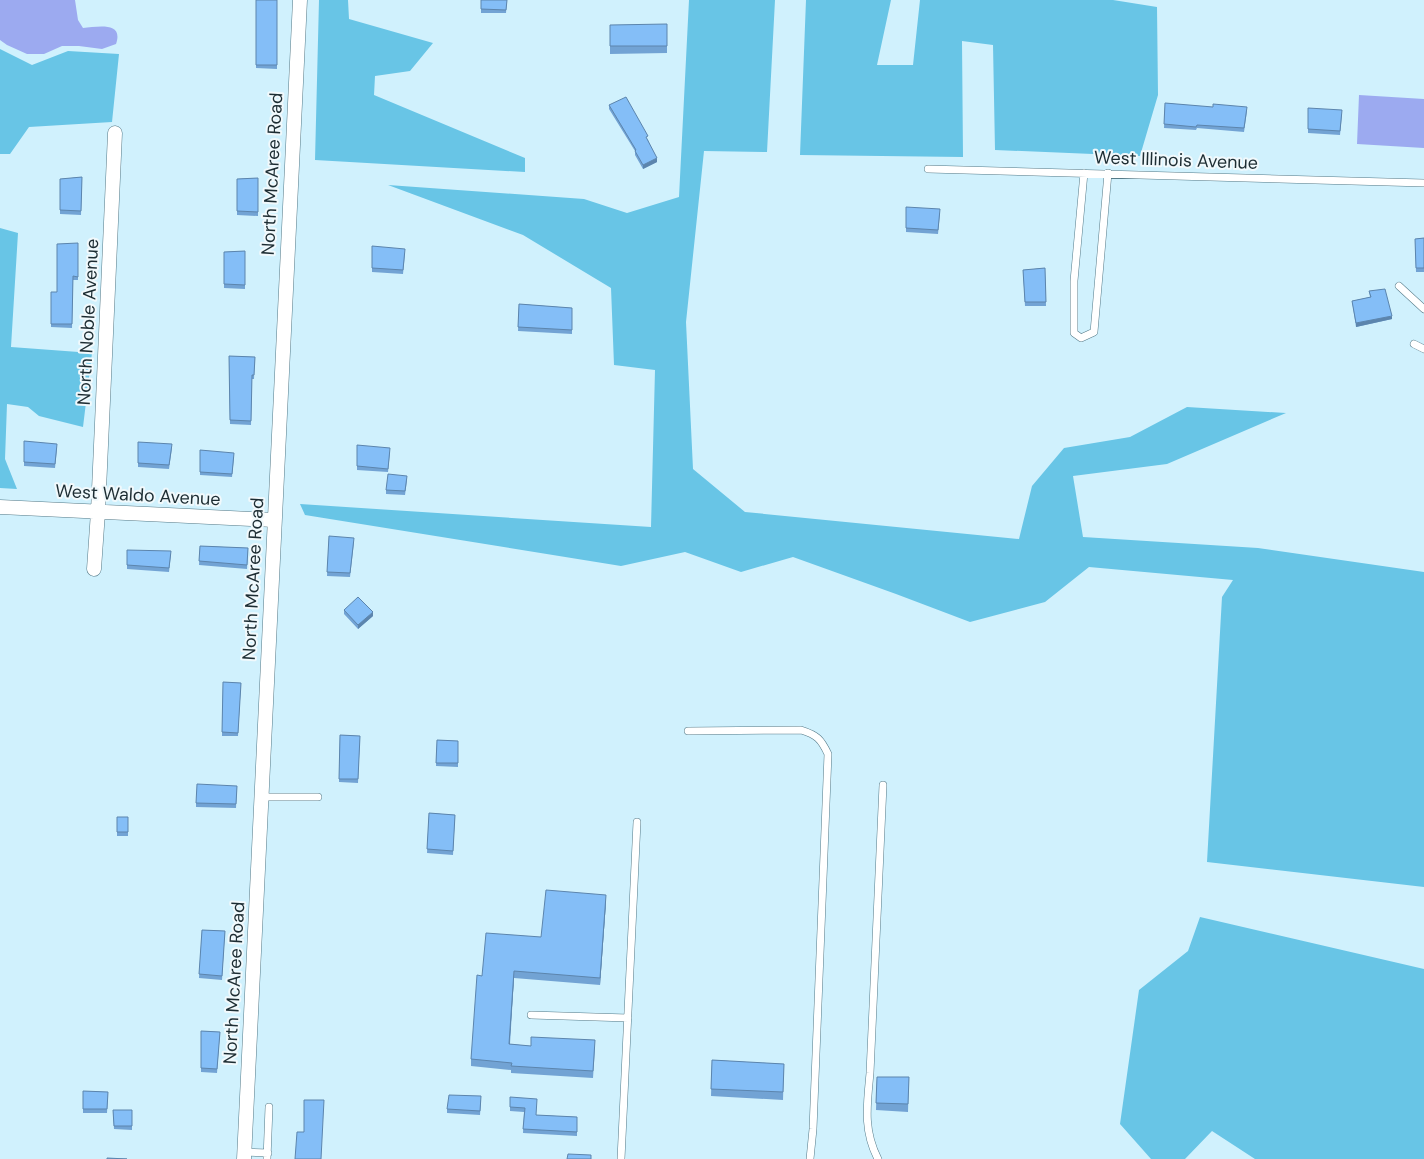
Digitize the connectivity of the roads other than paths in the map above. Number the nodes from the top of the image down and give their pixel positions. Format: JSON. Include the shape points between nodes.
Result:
{"nodes":[{"id":1,"x":300,"y":0,"type":"edge"},
{"id":2,"x":115,"y":133,"type":"dead end"},
{"id":3,"x":928,"y":168,"type":"dead end"},
{"id":4,"x":1084,"y":173,"type":"junction"},
{"id":5,"x":1108,"y":173,"type":"junction"},
{"id":6,"x":1424,"y":183,"type":"edge"},
{"id":7,"x":1399,"y":286,"type":"dead end"},
{"id":8,"x":1424,"y":309,"type":"edge"},
{"id":9,"x":1414,"y":344,"type":"dead end"},
{"id":10,"x":1424,"y":349,"type":"edge"},
{"id":11,"x":0,"y":507,"type":"edge"},
{"id":12,"x":98,"y":512,"type":"junction"},
{"id":13,"x":274,"y":520,"type":"junction"},
{"id":14,"x":94,"y":569,"type":"dead end"},
{"id":15,"x":688,"y":731,"type":"dead end"},
{"id":16,"x":882,"y":786,"type":"dead end"},
{"id":17,"x":261,"y":797,"type":"junction"},
{"id":18,"x":318,"y":797,"type":"dead end"},
{"id":19,"x":637,"y":822,"type":"dead end"},
{"id":20,"x":531,"y":1015,"type":"dead end"},
{"id":21,"x":628,"y":1018,"type":"junction"},
{"id":22,"x":269,"y":1107,"type":"dead end"},
{"id":23,"x":244,"y":1155,"type":"edge"},
{"id":24,"x":268,"y":1156,"type":"edge"},
{"id":25,"x":621,"y":1159,"type":"edge"},
{"id":26,"x":810,"y":1159,"type":"edge"},
{"id":27,"x":878,"y":1159,"type":"edge"}],
"edges":[{"from":1,"to":13,"type":"street","name":"North McAree Road"},
{"from":2,"to":12,"type":"street","name":"North Noble Avenue"},
{"from":3,"to":4,"type":"lane","name":"West Illinois Avenue"},
{"from":4,"to":5,"type":"lane","name":"West Illinois Avenue"},
{"from":4,"to":5,"type":"lane","via":[[1074,281],[1074,333],[1081,338],[1094,332]]},
{"from":5,"to":6,"type":"lane","name":"West Illinois Avenue"},
{"from":7,"to":8,"type":"lane"},
{"from":9,"to":10,"type":"lane"},
{"from":11,"to":12,"type":"street","name":"West Waldo Avenue"},
{"from":12,"to":13,"type":"street","name":"West Waldo Avenue"},
{"from":12,"to":14,"type":"street","name":"North Noble Avenue"},
{"from":13,"to":17,"type":"street","name":"North McAree Road"},
{"from":15,"to":26,"type":"lane","via":[[802,730],[814,734],[828,754]]},
{"from":16,"to":27,"type":"lane","via":[[867,1113],[868,1136]]},
{"from":17,"to":18,"type":"lane"},
{"from":17,"to":23,"type":"street","name":"North McAree Road"},
{"from":19,"to":21,"type":"lane"},
{"from":20,"to":21,"type":"lane"},
{"from":21,"to":25,"type":"lane"},
{"from":22,"to":24,"type":"lane"},
{"from":23,"to":24,"type":"lane"}]}
